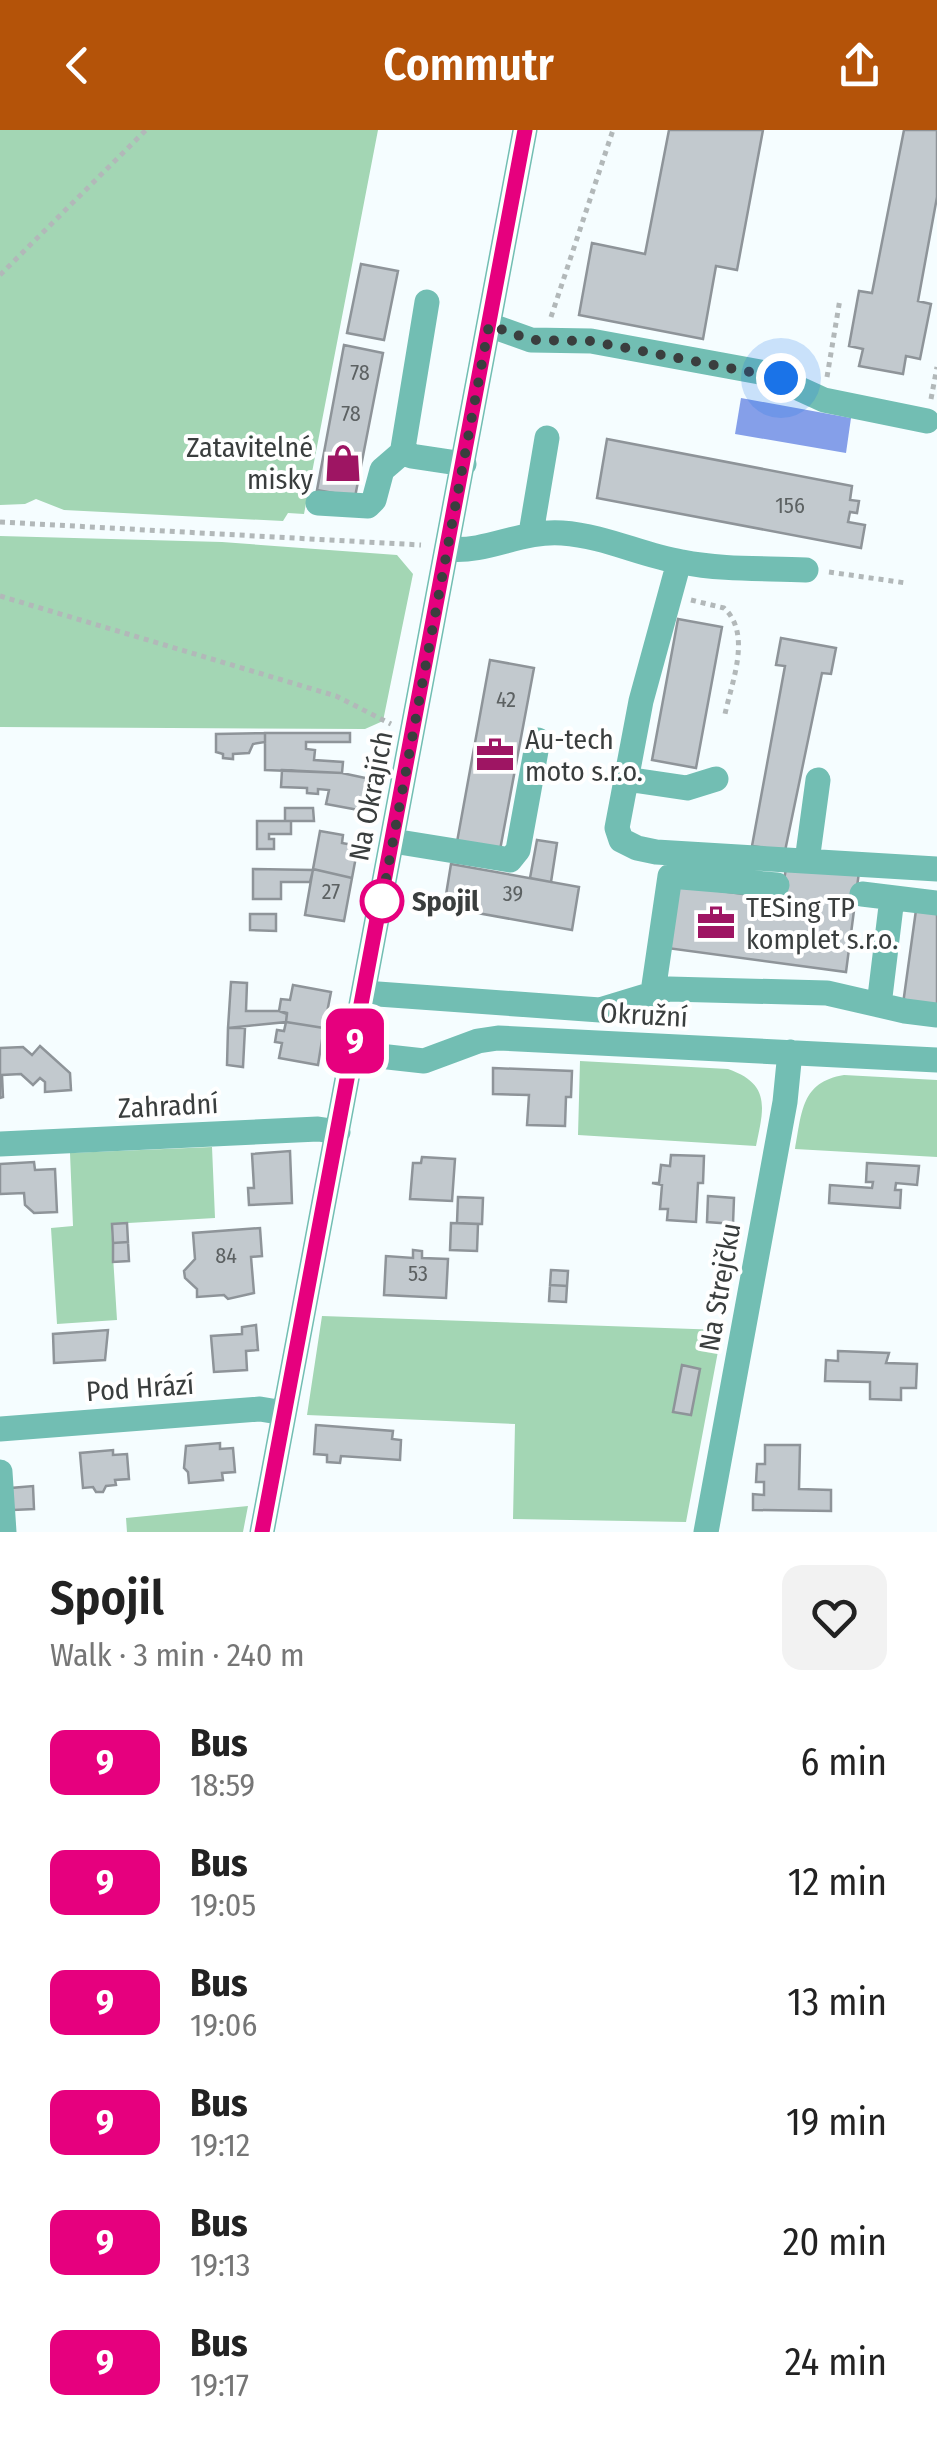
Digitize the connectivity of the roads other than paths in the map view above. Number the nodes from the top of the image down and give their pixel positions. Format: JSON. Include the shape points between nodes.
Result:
{"nodes":[{"id":1,"x":525,"y":130,"type":"edge"},
{"id":2,"x":427,"y":302,"type":"dead end"},
{"id":3,"x":489,"y":325,"type":"junction"},
{"id":4,"x":927,"y":421,"type":"dead end"},
{"id":5,"x":547,"y":438,"type":"dead end"},
{"id":6,"x":404,"y":451,"type":"junction"},
{"id":7,"x":464,"y":464,"type":"junction"},
{"id":8,"x":318,"y":503,"type":"dead end"},
{"id":9,"x":531,"y":533,"type":"junction"},
{"id":10,"x":448,"y":549,"type":"junction"},
{"id":11,"x":678,"y":562,"type":"junction"},
{"id":12,"x":806,"y":570,"type":"road end"},
{"id":13,"x":538,"y":740,"type":"dead end"},
{"id":14,"x":626,"y":779,"type":"junction"},
{"id":15,"x":716,"y":779,"type":"dead end"},
{"id":16,"x":818,"y":780,"type":"dead end"},
{"id":17,"x":393,"y":841,"type":"junction"},
{"id":18,"x":807,"y":861,"type":"junction"},
{"id":19,"x":937,"y":869,"type":"edge"},
{"id":20,"x":778,"y":885,"type":"dead end"},
{"id":21,"x":862,"y":894,"type":"dead end"},
{"id":22,"x":892,"y":898,"type":"junction"},
{"id":23,"x":937,"y":903,"type":"edge"},
{"id":24,"x":364,"y":992,"type":"junction"},
{"id":25,"x":653,"y":992,"type":"junction"},
{"id":26,"x":878,"y":1005,"type":"junction"},
{"id":27,"x":937,"y":1015,"type":"edge"},
{"id":28,"x":790,"y":1052,"type":"junction"},
{"id":29,"x":352,"y":1054,"type":"junction"},
{"id":30,"x":937,"y":1060,"type":"edge"},
{"id":31,"x":338,"y":1132,"type":"junction"},
{"id":32,"x":0,"y":1144,"type":"edge"},
{"id":33,"x":284,"y":1414,"type":"junction"},
{"id":34,"x":0,"y":1429,"type":"edge"},
{"id":35,"x":0,"y":1472,"type":"edge"},
{"id":36,"x":4,"y":1532,"type":"edge"},
{"id":37,"x":262,"y":1532,"type":"edge"},
{"id":38,"x":706,"y":1532,"type":"edge"}],
"edges":[{"from":1,"to":3,"type":"street","name":"Na Okrajích"},
{"from":2,"to":6,"type":"street"},
{"from":3,"to":4,"type":"street","via":[[531,340],[590,341],[764,374],[824,400]]},
{"from":3,"to":7,"type":"street","name":"Na Okrajích"},
{"from":5,"to":9,"type":"street"},
{"from":6,"to":7,"type":"street"},
{"from":6,"to":8,"type":"street","via":[[382,470],[368,506]]},
{"from":7,"to":10,"type":"street","name":"Na Okrajích"},
{"from":9,"to":10,"type":"street","via":[[473,550]]},
{"from":9,"to":11,"type":"street","via":[[591,536]]},
{"from":10,"to":17,"type":"street","name":"Na Okrajích"},
{"from":11,"to":12,"type":"street"},
{"from":11,"to":14,"type":"street"},
{"from":13,"to":17,"type":"street","via":[[518,850],[510,860]]},
{"from":14,"to":15,"type":"street","via":[[687,788]]},
{"from":14,"to":18,"type":"street","via":[[618,833],[637,848]]},
{"from":16,"to":18,"type":"street"},
{"from":17,"to":24,"type":"street","name":"Na Okrajích"},
{"from":18,"to":19,"type":"street"},
{"from":20,"to":25,"type":"street","via":[[670,876]]},
{"from":21,"to":22,"type":"street"},
{"from":22,"to":23,"type":"street"},
{"from":22,"to":26,"type":"street"},
{"from":24,"to":25,"type":"street","via":[[600,1010]]},
{"from":24,"to":29,"type":"street","name":"Na Okrajích"},
{"from":25,"to":26,"type":"street","via":[[827,993]]},
{"from":26,"to":27,"type":"street"},
{"from":28,"to":29,"type":"street","name":"Okružní","via":[[498,1038],[424,1061]]},
{"from":28,"to":30,"type":"street","name":"Okružní"},
{"from":28,"to":38,"type":"street","name":"Na Strejčku"},
{"from":29,"to":31,"type":"street","name":"Na Okrajích"},
{"from":31,"to":32,"type":"street","name":"Zahradní"},
{"from":31,"to":33,"type":"street","name":"Na Okrajích"},
{"from":33,"to":34,"type":"street","name":"Pod Hrází","via":[[253,1410]]},
{"from":33,"to":37,"type":"street","name":"Na Okrajích"},
{"from":35,"to":36,"type":"street"}]}
